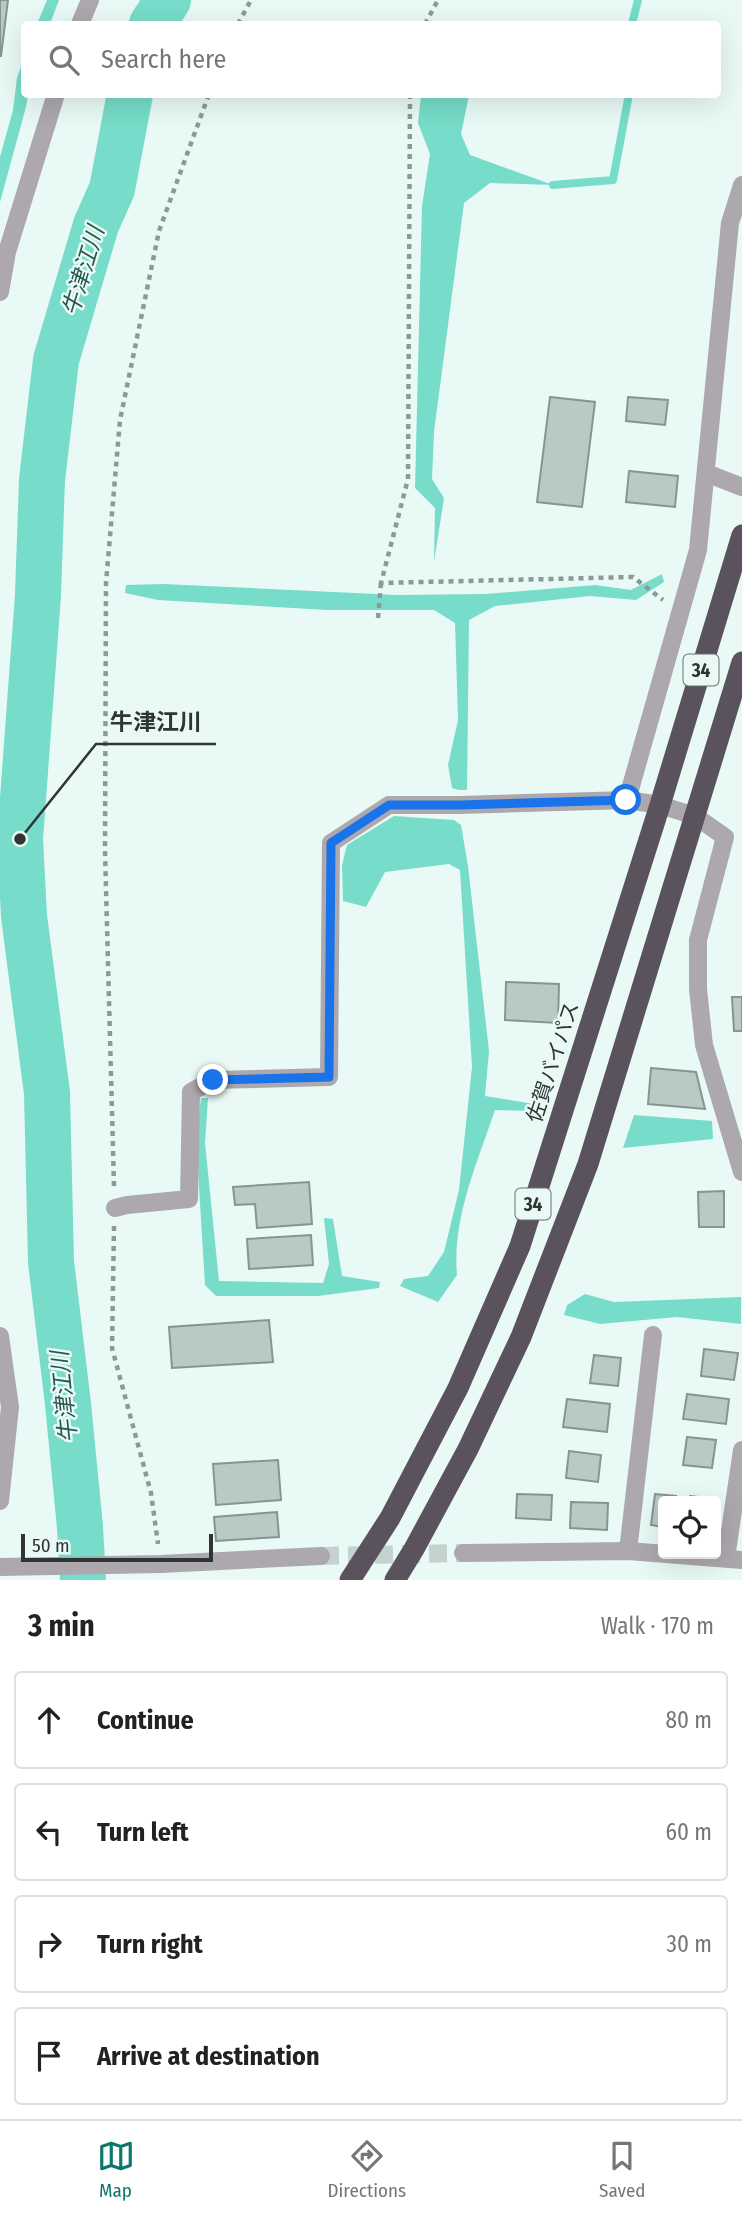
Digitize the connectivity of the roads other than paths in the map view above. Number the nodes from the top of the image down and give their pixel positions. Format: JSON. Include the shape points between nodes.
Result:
{"nodes":[{"id":1,"x":90,"y":0,"type":"edge"},
{"id":2,"x":81,"y":21,"type":"edge"},
{"id":3,"x":55,"y":98,"type":"edge"},
{"id":4,"x":742,"y":185,"type":"edge"},
{"id":5,"x":4,"y":251,"type":"edge"},
{"id":6,"x":0,"y":292,"type":"edge"},
{"id":7,"x":706,"y":473,"type":"junction"},
{"id":8,"x":742,"y":487,"type":"edge"},
{"id":9,"x":742,"y":535,"type":"edge"},
{"id":10,"x":742,"y":662,"type":"edge"},
{"id":11,"x":626,"y":800,"type":"junction"},
{"id":12,"x":660,"y":805,"type":"junction"},
{"id":13,"x":695,"y":816,"type":"junction"},
{"id":14,"x":742,"y":1172,"type":"edge"},
{"id":15,"x":115,"y":1208,"type":"road end"},
{"id":16,"x":653,"y":1335,"type":"dead end"},
{"id":17,"x":0,"y":1336,"type":"edge"},
{"id":18,"x":742,"y":1450,"type":"edge"},
{"id":19,"x":0,"y":1501,"type":"edge"},
{"id":20,"x":628,"y":1551,"type":"junction"},
{"id":21,"x":463,"y":1553,"type":"tunnel mouth"},
{"id":22,"x":321,"y":1556,"type":"tunnel mouth"},
{"id":23,"x":734,"y":1559,"type":"edge"},
{"id":24,"x":6,"y":1567,"type":"edge"},
{"id":25,"x":350,"y":1580,"type":"edge"},
{"id":26,"x":395,"y":1580,"type":"edge"}],
"edges":[{"from":1,"to":2,"type":"street"},
{"from":3,"to":5,"type":"street"},
{"from":4,"to":7,"type":"street","via":[[730,223]]},
{"from":5,"to":6,"type":"street"},
{"from":7,"to":8,"type":"street"},
{"from":7,"to":11,"type":"street","via":[[698,550]]},
{"from":9,"to":12,"type":"highway","name":"佐賀バイパス","number":"34"},
{"from":10,"to":13,"type":"highway","number":"34"},
{"from":11,"to":12,"type":"street"},
{"from":11,"to":15,"type":"street","via":[[389,805],[331,843],[329,1077],[213,1080],[191,1092],[189,1199]]},
{"from":12,"to":13,"type":"street"},
{"from":12,"to":25,"type":"highway","name":"佐賀バイパス","number":"34","via":[[520,1246],[458,1388],[390,1517]]},
{"from":13,"to":14,"type":"street","via":[[725,836],[698,940],[698,989],[704,1045]]},
{"from":13,"to":26,"type":"highway","number":"34","via":[[587,1164],[521,1337],[468,1449]]},
{"from":16,"to":20,"type":"street"},
{"from":17,"to":19,"type":"street","via":[[9,1407]]},
{"from":18,"to":23,"type":"street"},
{"from":20,"to":21,"type":"street"},
{"from":20,"to":23,"type":"street"},
{"from":22,"to":24,"type":"street"}]}
